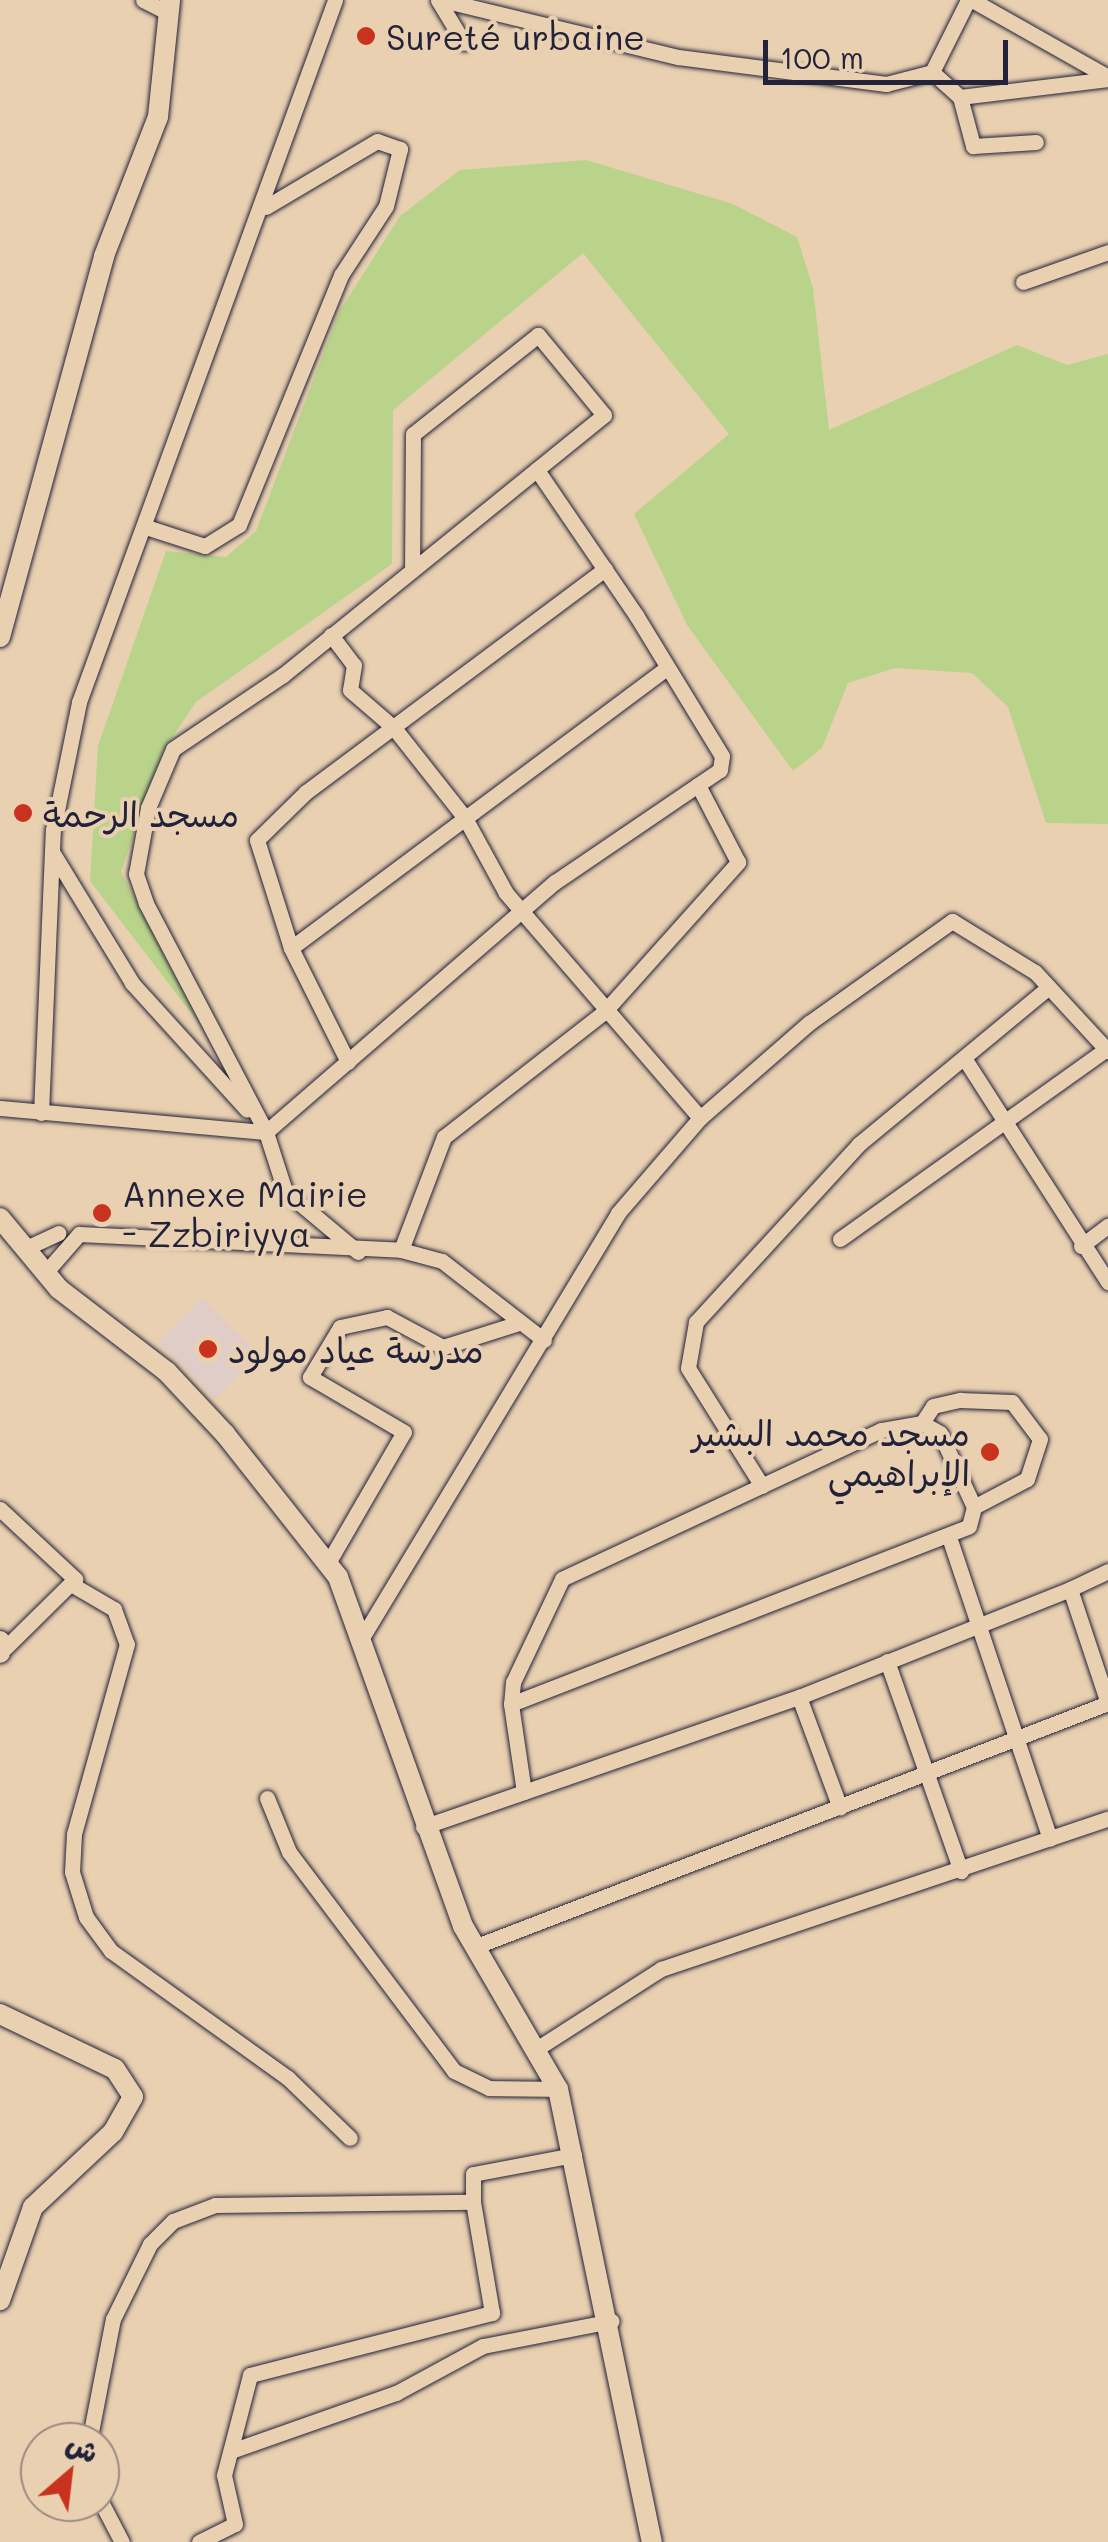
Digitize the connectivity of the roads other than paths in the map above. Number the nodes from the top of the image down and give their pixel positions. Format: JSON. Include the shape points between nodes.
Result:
{"nodes":[{"id":1,"x":144,"y":0,"type":"edge"},
{"id":2,"x":335,"y":0,"type":"edge"},
{"id":3,"x":440,"y":0,"type":"edge"},
{"id":4,"x":970,"y":0,"type":"edge"},
{"id":5,"x":169,"y":7,"type":"edge"},
{"id":6,"x":464,"y":43,"type":"dead end"},
{"id":7,"x":932,"y":72,"type":"junction"},
{"id":8,"x":1108,"y":78,"type":"edge"},
{"id":9,"x":960,"y":96,"type":"junction"},
{"id":10,"x":1036,"y":142,"type":"dead end"},
{"id":11,"x":266,"y":207,"type":"junction"},
{"id":12,"x":1108,"y":252,"type":"edge"},
{"id":13,"x":1024,"y":282,"type":"dead end"},
{"id":14,"x":538,"y":470,"type":"junction"},
{"id":15,"x":146,"y":527,"type":"junction"},
{"id":16,"x":606,"y":569,"type":"junction"},
{"id":17,"x":412,"y":570,"type":"junction"},
{"id":18,"x":331,"y":635,"type":"junction"},
{"id":19,"x":0,"y":637,"type":"edge"},
{"id":20,"x":666,"y":668,"type":"junction"},
{"id":21,"x":394,"y":728,"type":"junction"},
{"id":22,"x":698,"y":785,"type":"junction"},
{"id":23,"x":464,"y":818,"type":"junction"},
{"id":24,"x":53,"y":853,"type":"junction"},
{"id":25,"x":521,"y":910,"type":"junction"},
{"id":26,"x":291,"y":948,"type":"junction"},
{"id":27,"x":1049,"y":987,"type":"junction"},
{"id":28,"x":605,"y":1010,"type":"junction"},
{"id":29,"x":1107,"y":1050,"type":"edge"},
{"id":30,"x":966,"y":1061,"type":"junction"},
{"id":31,"x":348,"y":1062,"type":"junction"},
{"id":32,"x":0,"y":1108,"type":"edge"},
{"id":33,"x":41,"y":1113,"type":"junction"},
{"id":34,"x":700,"y":1118,"type":"junction"},
{"id":35,"x":1008,"y":1122,"type":"junction"},
{"id":36,"x":266,"y":1132,"type":"junction"},
{"id":37,"x":0,"y":1218,"type":"edge"},
{"id":38,"x":1108,"y":1226,"type":"edge"},
{"id":39,"x":58,"y":1233,"type":"dead end"},
{"id":40,"x":840,"y":1240,"type":"dead end"},
{"id":41,"x":1081,"y":1246,"type":"junction"},
{"id":42,"x":24,"y":1249,"type":"junction"},
{"id":43,"x":401,"y":1250,"type":"junction"},
{"id":44,"x":358,"y":1252,"type":"junction"},
{"id":45,"x":45,"y":1273,"type":"junction"},
{"id":46,"x":1108,"y":1282,"type":"edge"},
{"id":47,"x":519,"y":1324,"type":"junction"},
{"id":48,"x":544,"y":1340,"type":"junction"},
{"id":49,"x":933,"y":1406,"type":"junction"},
{"id":50,"x":922,"y":1423,"type":"junction"},
{"id":51,"x":940,"y":1433,"type":"junction"},
{"id":52,"x":762,"y":1486,"type":"junction"},
{"id":53,"x":974,"y":1508,"type":"junction"},
{"id":54,"x":0,"y":1509,"type":"edge"},
{"id":55,"x":950,"y":1537,"type":"junction"},
{"id":56,"x":328,"y":1563,"type":"junction"},
{"id":57,"x":1108,"y":1572,"type":"edge"},
{"id":58,"x":70,"y":1584,"type":"junction"},
{"id":59,"x":1070,"y":1589,"type":"junction"},
{"id":60,"x":978,"y":1624,"type":"junction"},
{"id":61,"x":363,"y":1636,"type":"junction"},
{"id":62,"x":2,"y":1647,"type":"edge"},
{"id":63,"x":887,"y":1661,"type":"junction"},
{"id":64,"x":799,"y":1697,"type":"junction"},
{"id":65,"x":511,"y":1704,"type":"junction"},
{"id":66,"x":1017,"y":1741,"type":"junction"},
{"id":67,"x":933,"y":1774,"type":"junction"},
{"id":68,"x":524,"y":1792,"type":"junction"},
{"id":69,"x":267,"y":1798,"type":"dead end"},
{"id":70,"x":840,"y":1808,"type":"junction"},
{"id":71,"x":1108,"y":1819,"type":"edge"},
{"id":72,"x":423,"y":1827,"type":"junction"},
{"id":73,"x":1050,"y":1839,"type":"junction"},
{"id":74,"x":961,"y":1871,"type":"junction"},
{"id":75,"x":474,"y":1947,"type":"junction"},
{"id":76,"x":0,"y":2014,"type":"edge"},
{"id":77,"x":540,"y":2046,"type":"junction"},
{"id":78,"x":558,"y":2089,"type":"junction"},
{"id":79,"x":350,"y":2138,"type":"dead end"},
{"id":80,"x":574,"y":2155,"type":"junction"},
{"id":81,"x":473,"y":2202,"type":"junction"},
{"id":82,"x":0,"y":2300,"type":"edge"},
{"id":83,"x":612,"y":2321,"type":"junction"},
{"id":84,"x":93,"y":2422,"type":"edge"},
{"id":85,"x":230,"y":2451,"type":"junction"},
{"id":86,"x":199,"y":2542,"type":"edge"},
{"id":87,"x":652,"y":2542,"type":"edge"}],
"edges":[{"from":1,"to":5,"type":"street"},
{"from":2,"to":11,"type":"street"},
{"from":3,"to":6,"type":"street"},
{"from":3,"to":7,"type":"street","via":[[678,57],[814,78],[886,84]]},
{"from":4,"to":7,"type":"street"},
{"from":4,"to":8,"type":"street"},
{"from":5,"to":19,"type":"main road","via":[[158,116],[104,256]]},
{"from":7,"to":9,"type":"street"},
{"from":8,"to":9,"type":"street"},
{"from":9,"to":10,"type":"street","via":[[973,146]]},
{"from":11,"to":15,"type":"street"},
{"from":11,"to":15,"type":"street","via":[[376,142],[400,149],[386,206],[340,275],[238,526],[205,546]]},
{"from":12,"to":13,"type":"street"},
{"from":14,"to":16,"type":"street"},
{"from":14,"to":17,"type":"street"},
{"from":14,"to":17,"type":"street","via":[[604,415],[538,335],[413,434]]},
{"from":15,"to":24,"type":"street","via":[[79,702]]},
{"from":16,"to":20,"type":"street"},
{"from":16,"to":21,"type":"street"},
{"from":17,"to":18,"type":"street"},
{"from":18,"to":21,"type":"street","via":[[354,665],[350,690]]},
{"from":18,"to":36,"type":"street","via":[[173,749],[136,874]]},
{"from":20,"to":22,"type":"street","via":[[722,756]]},
{"from":20,"to":23,"type":"street"},
{"from":21,"to":23,"type":"street"},
{"from":21,"to":26,"type":"street","via":[[258,840]]},
{"from":22,"to":25,"type":"street"},
{"from":22,"to":28,"type":"street","via":[[738,862]]},
{"from":23,"to":25,"type":"street"},
{"from":23,"to":26,"type":"street"},
{"from":24,"to":33,"type":"street"},
{"from":24,"to":36,"type":"street","via":[[132,983]]},
{"from":25,"to":28,"type":"street"},
{"from":25,"to":31,"type":"street"},
{"from":26,"to":31,"type":"street"},
{"from":27,"to":29,"type":"street"},
{"from":27,"to":30,"type":"street"},
{"from":27,"to":34,"type":"street","via":[[952,920],[809,1024]]},
{"from":28,"to":34,"type":"street"},
{"from":28,"to":43,"type":"street","via":[[444,1137]]},
{"from":29,"to":35,"type":"street"},
{"from":30,"to":35,"type":"street"},
{"from":30,"to":52,"type":"street","via":[[859,1144],[696,1322],[688,1368]]},
{"from":31,"to":36,"type":"street"},
{"from":32,"to":33,"type":"street"},
{"from":33,"to":36,"type":"street"},
{"from":34,"to":48,"type":"street","via":[[618,1213]]},
{"from":35,"to":40,"type":"street"},
{"from":35,"to":41,"type":"street"},
{"from":36,"to":44,"type":"street","via":[[296,1206]]},
{"from":37,"to":42,"type":"main road"},
{"from":38,"to":41,"type":"street"},
{"from":39,"to":42,"type":"street"},
{"from":41,"to":46,"type":"street"},
{"from":42,"to":45,"type":"main road"},
{"from":43,"to":44,"type":"street"},
{"from":43,"to":47,"type":"street","via":[[442,1261],[506,1303]]},
{"from":44,"to":45,"type":"street","via":[[79,1234]]},
{"from":45,"to":56,"type":"main road","via":[[166,1372]]},
{"from":47,"to":48,"type":"street"},
{"from":47,"to":56,"type":"street","via":[[443,1346],[387,1317],[340,1327],[310,1377],[404,1432]]},
{"from":48,"to":61,"type":"street","via":[[528,1350]]},
{"from":49,"to":50,"type":"street"},
{"from":49,"to":51,"type":"street"},
{"from":49,"to":53,"type":"street","via":[[1012,1402],[1040,1440],[1027,1479]]},
{"from":50,"to":51,"type":"street"},
{"from":50,"to":52,"type":"street","via":[[881,1430]]},
{"from":51,"to":53,"type":"street"},
{"from":52,"to":65,"type":"street","via":[[562,1579],[520,1660]]},
{"from":53,"to":55,"type":"street","via":[[969,1526]]},
{"from":54,"to":58,"type":"street"},
{"from":55,"to":60,"type":"street"},
{"from":55,"to":65,"type":"street"},
{"from":56,"to":61,"type":"main road"},
{"from":57,"to":59,"type":"street"},
{"from":58,"to":62,"type":"street"},
{"from":58,"to":79,"type":"street","via":[[114,1608],[128,1644],[72,1848],[86,1917],[110,1951],[288,2078]]},
{"from":59,"to":60,"type":"street"},
{"from":59,"to":66,"type":"street","via":[[1108,1703]]},
{"from":60,"to":63,"type":"street"},
{"from":60,"to":66,"type":"street"},
{"from":61,"to":72,"type":"main road"},
{"from":63,"to":64,"type":"street"},
{"from":63,"to":67,"type":"street"},
{"from":64,"to":68,"type":"street"},
{"from":64,"to":70,"type":"street"},
{"from":65,"to":68,"type":"street"},
{"from":66,"to":67,"type":"street"},
{"from":66,"to":73,"type":"street"},
{"from":67,"to":70,"type":"street"},
{"from":67,"to":74,"type":"street"},
{"from":68,"to":72,"type":"street"},
{"from":69,"to":78,"type":"street","via":[[289,1852],[454,2070],[489,2088]]},
{"from":70,"to":75,"type":"street"},
{"from":71,"to":73,"type":"street"},
{"from":72,"to":75,"type":"main road"},
{"from":73,"to":74,"type":"street"},
{"from":74,"to":77,"type":"street","via":[[662,1969]]},
{"from":75,"to":77,"type":"main road"},
{"from":76,"to":82,"type":"main road","via":[[114,2068],[134,2097],[113,2132],[32,2206]]},
{"from":77,"to":78,"type":"main road"},
{"from":78,"to":80,"type":"main road"},
{"from":80,"to":81,"type":"street","via":[[474,2174]]},
{"from":80,"to":83,"type":"main road","via":[[592,2276]]},
{"from":81,"to":84,"type":"street","via":[[215,2204],[173,2222],[150,2244],[113,2319]]},
{"from":81,"to":85,"type":"street","via":[[492,2314],[267,2364],[250,2374]]},
{"from":83,"to":85,"type":"street","via":[[483,2346],[396,2392]]},
{"from":83,"to":87,"type":"main road","via":[[632,2479]]},
{"from":85,"to":86,"type":"street","via":[[224,2475],[235,2524]]}]}
